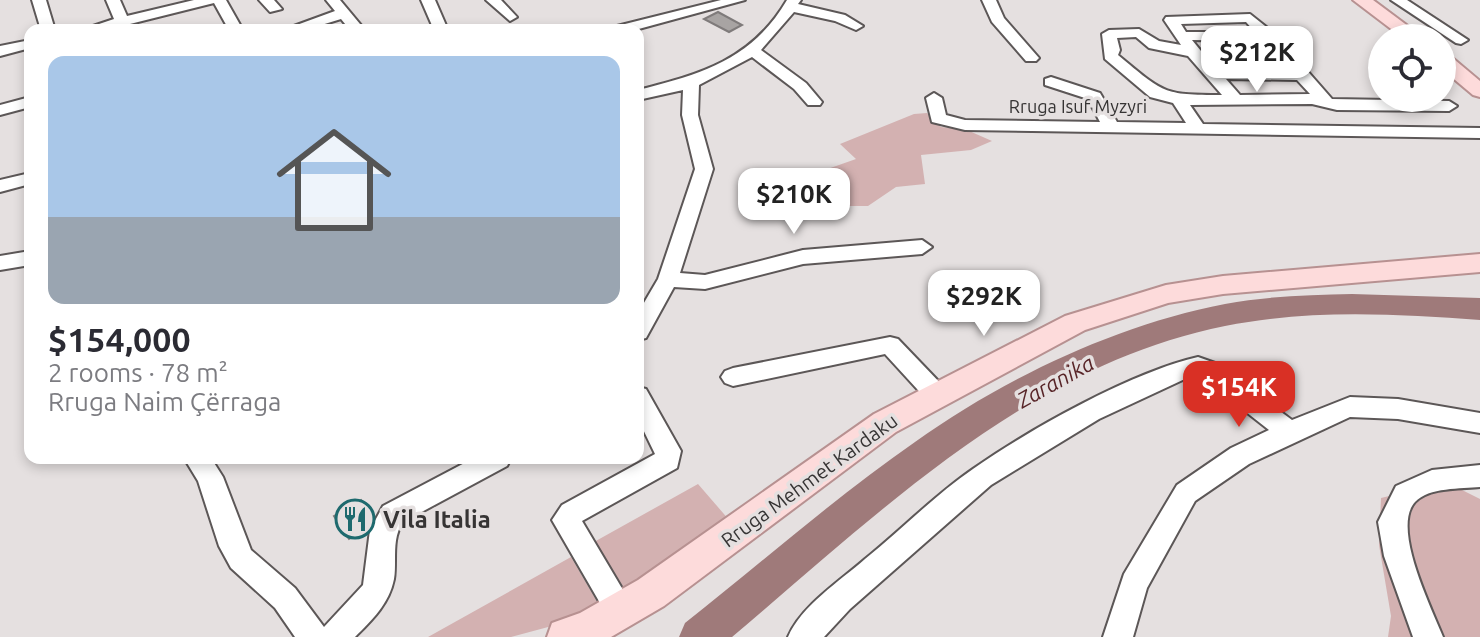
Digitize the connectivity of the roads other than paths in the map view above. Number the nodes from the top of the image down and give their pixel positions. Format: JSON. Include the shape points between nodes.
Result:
{"nodes":[{"id":1,"x":39,"y":0,"type":"edge"},
{"id":2,"x":113,"y":0,"type":"edge"},
{"id":3,"x":211,"y":0,"type":"edge"},
{"id":4,"x":219,"y":0,"type":"edge"},
{"id":5,"x":333,"y":0,"type":"edge"},
{"id":6,"x":428,"y":0,"type":"edge"},
{"id":7,"x":493,"y":0,"type":"edge"},
{"id":8,"x":738,"y":0,"type":"edge"},
{"id":9,"x":989,"y":0,"type":"edge"},
{"id":10,"x":1362,"y":0,"type":"edge"},
{"id":11,"x":1398,"y":0,"type":"edge"},
{"id":12,"x":715,"y":2,"type":"edge"},
{"id":13,"x":792,"y":3,"type":"edge"},
{"id":14,"x":344,"y":13,"type":"junction"},
{"id":15,"x":510,"y":17,"type":"dead end"},
{"id":16,"x":46,"y":24,"type":"edge"},
{"id":17,"x":123,"y":24,"type":"edge"},
{"id":18,"x":131,"y":24,"type":"edge"},
{"id":19,"x":233,"y":24,"type":"edge"},
{"id":20,"x":309,"y":24,"type":"edge"},
{"id":21,"x":353,"y":24,"type":"edge"},
{"id":22,"x":438,"y":24,"type":"edge"},
{"id":23,"x":639,"y":24,"type":"edge"},
{"id":24,"x":1395,"y":24,"type":"edge"},
{"id":25,"x":856,"y":26,"type":"dead end"},
{"id":26,"x":1461,"y":40,"type":"dead end"},
{"id":27,"x":24,"y":45,"type":"edge"},
{"id":28,"x":0,"y":51,"type":"edge"},
{"id":29,"x":753,"y":51,"type":"junction"},
{"id":30,"x":1195,"y":54,"type":"junction"},
{"id":31,"x":1286,"y":56,"type":"junction"},
{"id":32,"x":1031,"y":58,"type":"dead end"},
{"id":33,"x":1456,"y":72,"type":"edge"},
{"id":34,"x":1212,"y":74,"type":"junction"},
{"id":35,"x":1302,"y":75,"type":"junction"},
{"id":36,"x":1051,"y":82,"type":"dead end"},
{"id":37,"x":691,"y":83,"type":"junction"},
{"id":38,"x":1480,"y":91,"type":"edge"},
{"id":39,"x":644,"y":94,"type":"edge"},
{"id":40,"x":934,"y":98,"type":"dead end"},
{"id":41,"x":1234,"y":98,"type":"junction"},
{"id":42,"x":1179,"y":100,"type":"junction"},
{"id":43,"x":1325,"y":101,"type":"junction"},
{"id":44,"x":814,"y":102,"type":"dead end"},
{"id":45,"x":24,"y":104,"type":"edge"},
{"id":46,"x":1368,"y":105,"type":"edge"},
{"id":47,"x":0,"y":110,"type":"edge"},
{"id":48,"x":1111,"y":127,"type":"junction"},
{"id":49,"x":1197,"y":127,"type":"junction"},
{"id":50,"x":1480,"y":133,"type":"edge"},
{"id":51,"x":24,"y":180,"type":"edge"},
{"id":52,"x":0,"y":186,"type":"edge"},
{"id":53,"x":922,"y":247,"type":"dead end"},
{"id":54,"x":24,"y":259,"type":"edge"},
{"id":55,"x":0,"y":263,"type":"edge"},
{"id":56,"x":1480,"y":263,"type":"edge"},
{"id":57,"x":668,"y":279,"type":"junction"},
{"id":58,"x":644,"y":321,"type":"edge"},
{"id":59,"x":733,"y":377,"type":"dead end"},
{"id":60,"x":936,"y":394,"type":"junction"},
{"id":61,"x":644,"y":407,"type":"edge"},
{"id":62,"x":1480,"y":423,"type":"edge"},
{"id":63,"x":1291,"y":433,"type":"junction"},
{"id":64,"x":201,"y":464,"type":"edge"},
{"id":65,"x":487,"y":464,"type":"edge"},
{"id":66,"x":1480,"y":476,"type":"edge"},
{"id":67,"x":621,"y":612,"type":"junction"},
{"id":68,"x":1424,"y":634,"type":"edge"},
{"id":69,"x":313,"y":637,"type":"edge"},
{"id":70,"x":335,"y":637,"type":"edge"},
{"id":71,"x":566,"y":637,"type":"edge"},
{"id":72,"x":803,"y":637,"type":"edge"},
{"id":73,"x":1118,"y":637,"type":"edge"}],
"edges":[{"from":1,"to":16,"type":"street"},
{"from":2,"to":17,"type":"street"},
{"from":3,"to":18,"type":"street"},
{"from":4,"to":19,"type":"street"},
{"from":5,"to":14,"type":"street"},
{"from":6,"to":22,"type":"street"},
{"from":7,"to":15,"type":"street"},
{"from":8,"to":12,"type":"street"},
{"from":9,"to":32,"type":"street","via":[[997,19]]},
{"from":10,"to":24,"type":"main road"},
{"from":11,"to":26,"type":"street"},
{"from":12,"to":23,"type":"street"},
{"from":13,"to":25,"type":"street"},
{"from":13,"to":29,"type":"street"},
{"from":14,"to":20,"type":"street"},
{"from":14,"to":21,"type":"street"},
{"from":27,"to":28,"type":"street"},
{"from":29,"to":37,"type":"street"},
{"from":29,"to":44,"type":"street"},
{"from":30,"to":31,"type":"street"},
{"from":30,"to":31,"type":"street","via":[[1171,20],[1250,18]]},
{"from":30,"to":34,"type":"street"},
{"from":30,"to":42,"type":"street","via":[[1154,45],[1139,33],[1109,34],[1110,56],[1156,94]]},
{"from":31,"to":35,"type":"street"},
{"from":33,"to":38,"type":"main road"},
{"from":34,"to":35,"type":"street"},
{"from":34,"to":41,"type":"street"},
{"from":35,"to":43,"type":"street"},
{"from":36,"to":48,"type":"street","via":[[1094,96]]},
{"from":37,"to":39,"type":"street"},
{"from":37,"to":57,"type":"street","via":[[690,115],[704,169]]},
{"from":40,"to":48,"type":"street","name":"Rruga Isuf Myzyri","via":[[938,118],[947,122]]},
{"from":41,"to":42,"type":"street"},
{"from":41,"to":43,"type":"street"},
{"from":42,"to":49,"type":"street"},
{"from":43,"to":46,"type":"street"},
{"from":45,"to":47,"type":"street"},
{"from":48,"to":49,"type":"street","name":"Rruga Isuf Myzyri"},
{"from":49,"to":50,"type":"street","name":"Rruga Isuf Myzyri"},
{"from":51,"to":52,"type":"street"},
{"from":53,"to":57,"type":"street","via":[[803,257],[705,282]]},
{"from":54,"to":55,"type":"street"},
{"from":56,"to":60,"type":"main road","name":"Rruga Mehmet Kardaku","via":[[1166,294],[1075,323]]},
{"from":57,"to":58,"type":"street"},
{"from":59,"to":60,"type":"street","via":[[890,345]]},
{"from":60,"to":67,"type":"main road","name":"Rruga Mehmet Kardaku","via":[[885,423]]},
{"from":61,"to":67,"type":"street","via":[[668,460],[566,520]]},
{"from":62,"to":63,"type":"street","via":[[1350,407]]},
{"from":63,"to":72,"type":"street","via":[[1207,369],[1181,370],[1090,412],[982,477]]},
{"from":63,"to":73,"type":"street","via":[[1240,456],[1186,493],[1134,584]]},
{"from":64,"to":69,"type":"street","via":[[241,559],[285,598]]},
{"from":65,"to":70,"type":"street","via":[[385,522],[377,589]]},
{"from":66,"to":68,"type":"street","via":[[1432,481],[1405,494],[1392,522]]},
{"from":67,"to":71,"type":"main road","name":"Rruga Mehmet Kardaku"}]}
